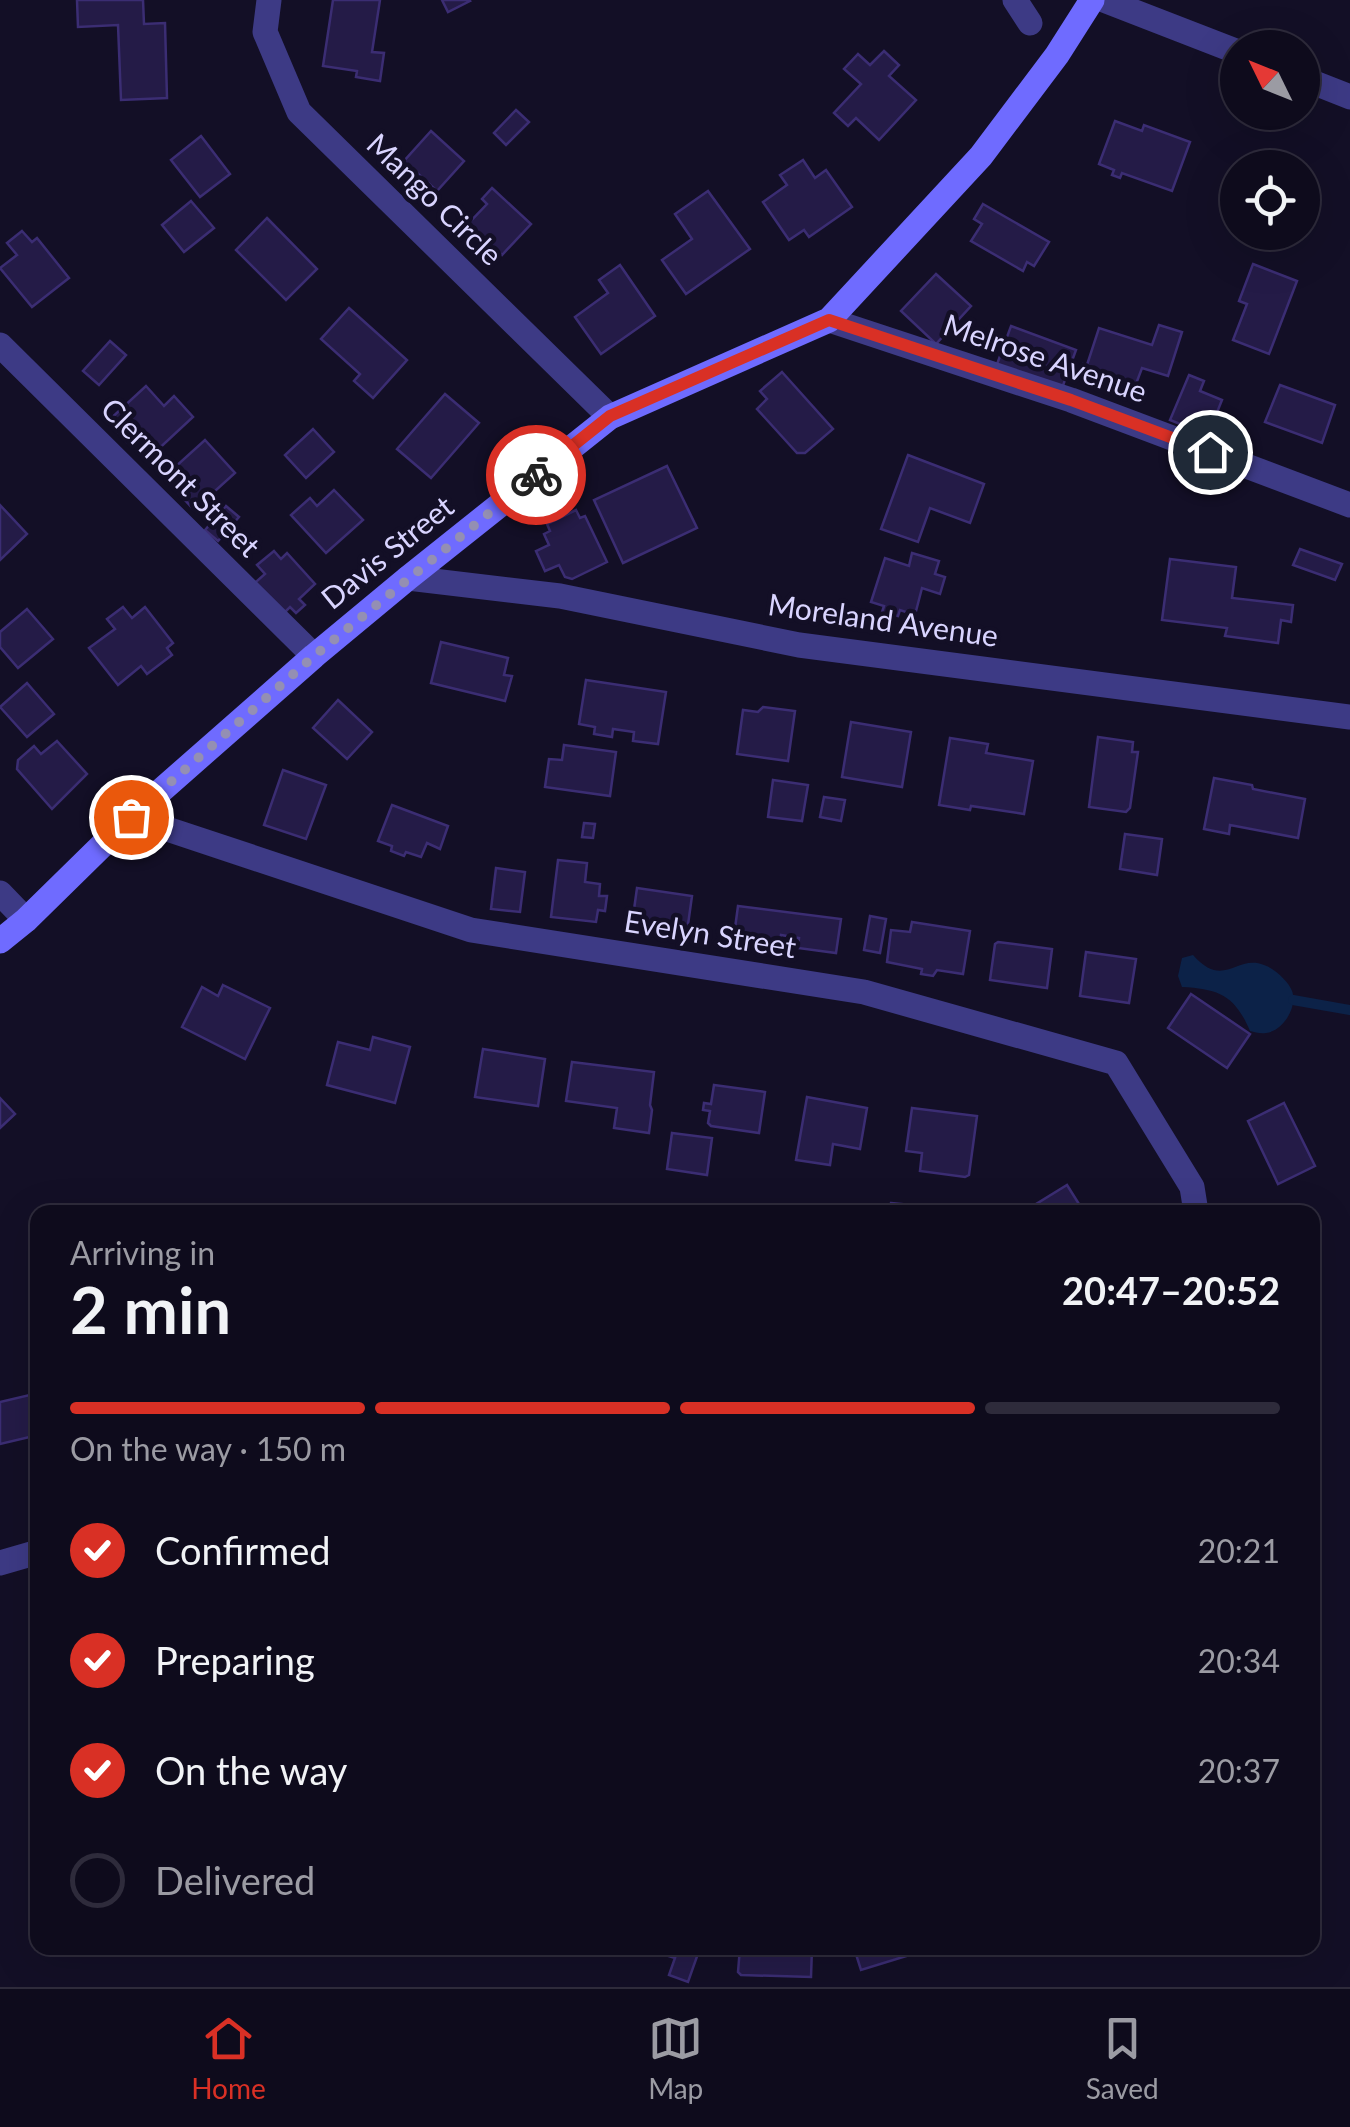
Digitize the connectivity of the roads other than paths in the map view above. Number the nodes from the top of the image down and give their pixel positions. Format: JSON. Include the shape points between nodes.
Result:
{"nodes":[{"id":1,"x":269,"y":0,"type":"edge"},
{"id":2,"x":1015,"y":0,"type":"edge"},
{"id":3,"x":1092,"y":0,"type":"edge"},
{"id":4,"x":1104,"y":0,"type":"edge"},
{"id":5,"x":1030,"y":23,"type":"dead end"},
{"id":6,"x":1220,"y":45,"type":"edge"},
{"id":7,"x":1320,"y":85,"type":"edge"},
{"id":8,"x":1350,"y":96,"type":"edge"},
{"id":9,"x":829,"y":320,"type":"junction"},
{"id":10,"x":0,"y":345,"type":"edge"},
{"id":11,"x":610,"y":416,"type":"junction"},
{"id":12,"x":1350,"y":505,"type":"edge"},
{"id":13,"x":408,"y":578,"type":"junction"},
{"id":14,"x":314,"y":656,"type":"junction"},
{"id":15,"x":1350,"y":717,"type":"edge"},
{"id":16,"x":131,"y":817,"type":"junction"},
{"id":17,"x":0,"y":892,"type":"edge"},
{"id":18,"x":26,"y":920,"type":"junction"},
{"id":19,"x":0,"y":941,"type":"edge"},
{"id":20,"x":1195,"y":1205,"type":"edge"},
{"id":21,"x":30,"y":1554,"type":"edge"},
{"id":22,"x":0,"y":1563,"type":"edge"}],
"edges":[{"from":1,"to":11,"type":"street","name":"Mango Circle","via":[[266,32],[299,112]]},
{"from":2,"to":5,"type":"street"},
{"from":3,"to":9,"type":"main road","name":"Davis Street","via":[[981,156]]},
{"from":4,"to":6,"type":"street"},
{"from":7,"to":8,"type":"street"},
{"from":9,"to":11,"type":"main road","name":"Davis Street"},
{"from":9,"to":12,"type":"street","name":"Melrose Avenue","via":[[1071,400]]},
{"from":10,"to":14,"type":"street","name":"Clermont Street"},
{"from":11,"to":13,"type":"main road","name":"Davis Street"},
{"from":13,"to":14,"type":"main road","name":"Davis Street"},
{"from":13,"to":15,"type":"street","name":"Moreland Avenue","via":[[560,596],[799,645]]},
{"from":14,"to":16,"type":"main road","name":"Davis Street"},
{"from":16,"to":18,"type":"main road","name":"Davis Street"},
{"from":16,"to":20,"type":"street","name":"Evelyn Street","via":[[470,930],[864,992],[1116,1063],[1192,1187]]},
{"from":17,"to":18,"type":"street"},
{"from":18,"to":19,"type":"main road","name":"Davis Street"},
{"from":21,"to":22,"type":"street"}]}
